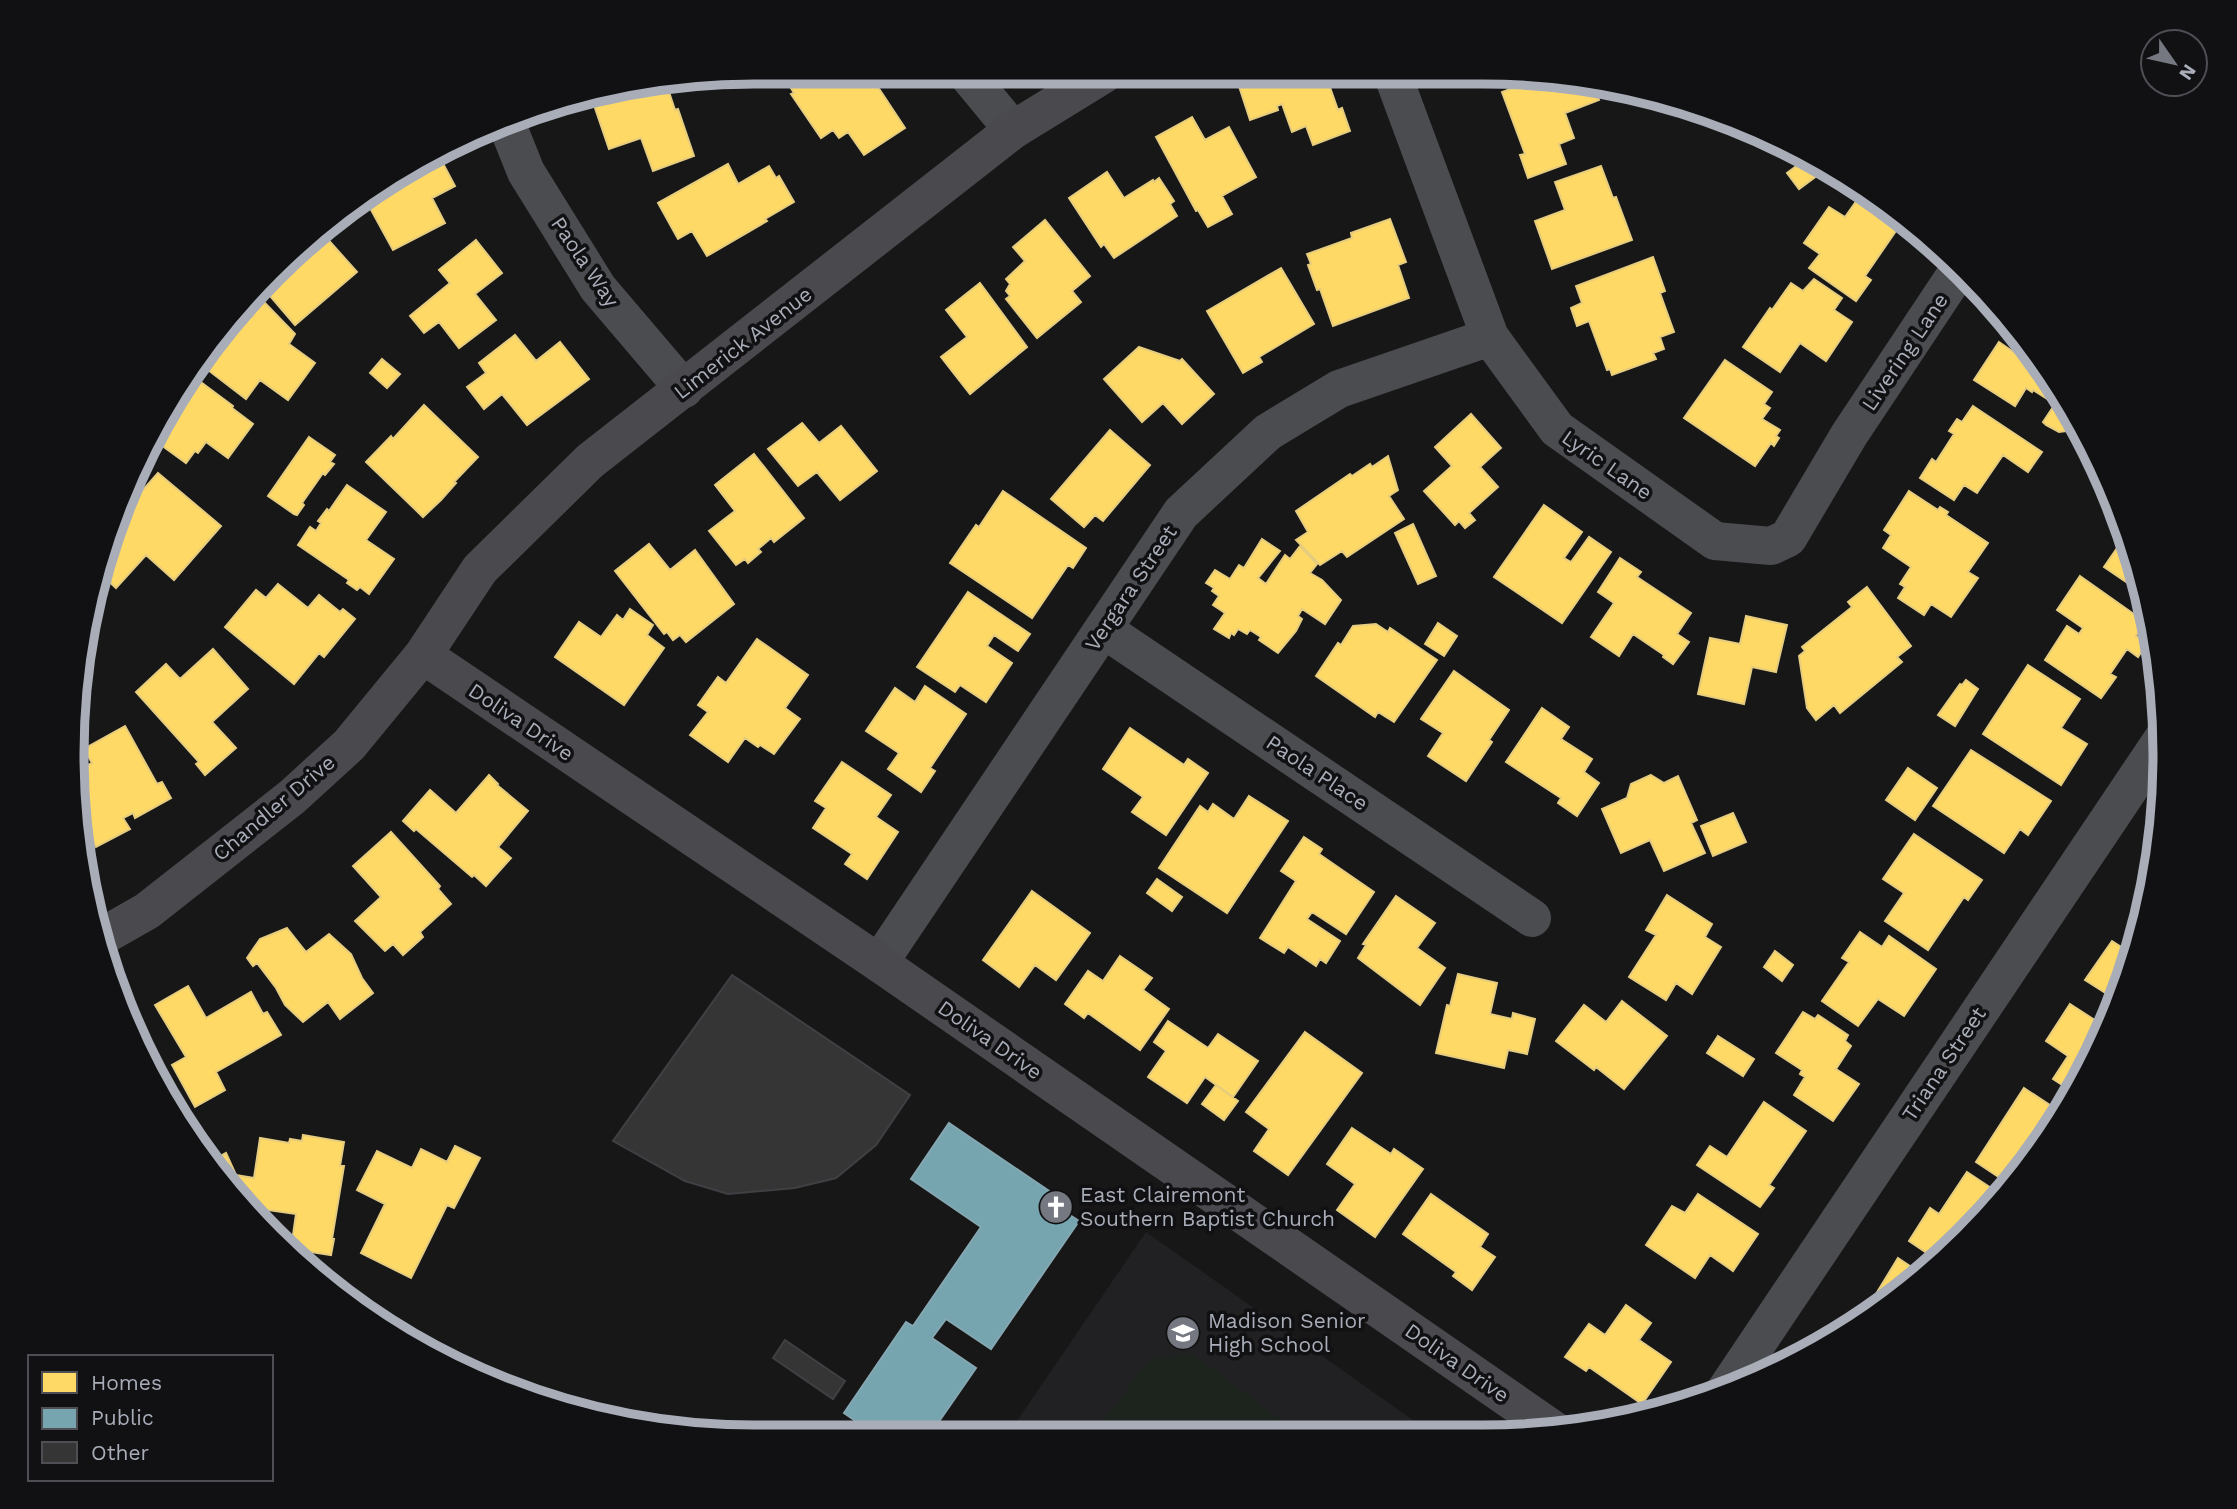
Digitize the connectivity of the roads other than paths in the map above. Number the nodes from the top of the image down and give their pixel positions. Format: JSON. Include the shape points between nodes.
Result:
{"nodes":[{"id":1,"x":975,"y":84,"type":"edge"},
{"id":2,"x":1088,"y":84,"type":"edge"},
{"id":3,"x":1396,"y":84,"type":"edge"},
{"id":4,"x":1013,"y":130,"type":"junction"},
{"id":5,"x":510,"y":131,"type":"edge"},
{"id":6,"x":1954,"y":277,"type":"edge"},
{"id":7,"x":1490,"y":337,"type":"junction"},
{"id":8,"x":684,"y":389,"type":"junction"},
{"id":9,"x":1849,"y":435,"type":"joint"},
{"id":10,"x":1103,"y":629,"type":"junction"},
{"id":11,"x":423,"y":655,"type":"junction"},
{"id":12,"x":2153,"y":753,"type":"edge"},
{"id":13,"x":1532,"y":918,"type":"dead end"},
{"id":14,"x":109,"y":933,"type":"edge"},
{"id":15,"x":879,"y":963,"type":"junction"},
{"id":16,"x":1736,"y":1375,"type":"edge"},
{"id":17,"x":1543,"y":1422,"type":"edge"}],
"edges":[{"from":1,"to":4,"type":"street"},
{"from":2,"to":4,"type":"street","name":"Limerick Avenue"},
{"from":3,"to":7,"type":"street","name":"Lyric Lane"},
{"from":4,"to":8,"type":"street","name":"Limerick Avenue"},
{"from":5,"to":8,"type":"street","name":"Paola Way","via":[[526,172],[598,288]]},
{"from":6,"to":9,"type":"street","name":"Livering Lane"},
{"from":7,"to":9,"type":"street","name":"Lyric Lane","via":[[1556,429],[1715,541],[1771,546],[1788,538]]},
{"from":7,"to":10,"type":"street","name":"Vergara Street","via":[[1339,389],[1268,432],[1181,513]]},
{"from":8,"to":11,"type":"street","name":"Limerick Avenue","via":[[590,461],[480,569]]},
{"from":10,"to":13,"type":"street","name":"Paola Place"},
{"from":10,"to":15,"type":"street","name":"Vergara Street"},
{"from":11,"to":14,"type":"street","name":"Chandler Drive","via":[[349,745],[292,797],[147,911]]},
{"from":11,"to":15,"type":"street","name":"Doliva Drive"},
{"from":12,"to":16,"type":"street","name":"Triana Street"},
{"from":15,"to":17,"type":"street","name":"Doliva Drive"}]}
